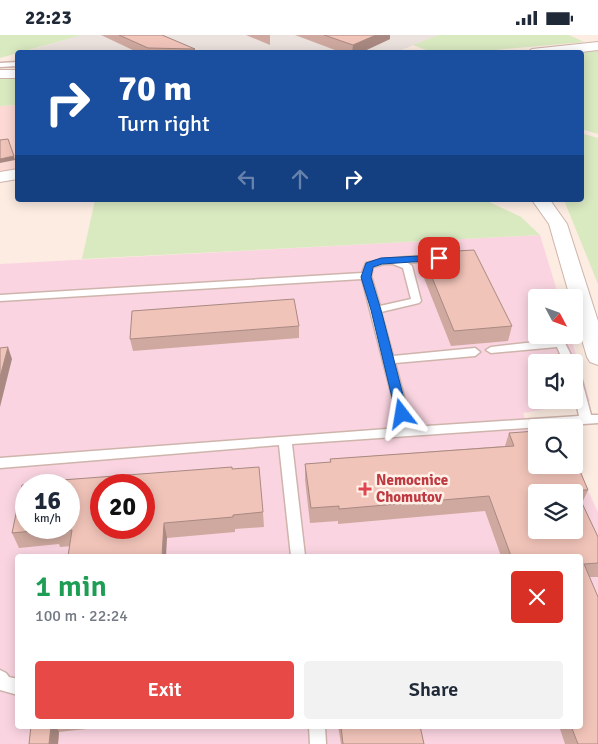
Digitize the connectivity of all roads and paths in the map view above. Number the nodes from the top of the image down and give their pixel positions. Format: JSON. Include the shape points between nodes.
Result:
{"nodes":[{"id":1,"x":598,"y":45,"type":"edge"},
{"id":2,"x":557,"y":50,"type":"edge"},
{"id":3,"x":15,"y":64,"type":"edge"},
{"id":4,"x":0,"y":65,"type":"edge"},
{"id":5,"x":0,"y":74,"type":"edge"},
{"id":6,"x":15,"y":74,"type":"edge"},
{"id":7,"x":15,"y":174,"type":"edge"},
{"id":8,"x":0,"y":177,"type":"edge"},
{"id":9,"x":544,"y":205,"type":"edge"},
{"id":10,"x":439,"y":258,"type":"edge"},
{"id":11,"x":397,"y":261,"type":"junction"},
{"id":12,"x":366,"y":277,"type":"junction"},
{"id":13,"x":0,"y":297,"type":"edge"},
{"id":14,"x":376,"y":310,"type":"junction"},
{"id":15,"x":528,"y":344,"type":"edge"},
{"id":16,"x":491,"y":350,"type":"dead end"},
{"id":17,"x":475,"y":352,"type":"dead end"},
{"id":18,"x":598,"y":357,"type":"edge"},
{"id":19,"x":389,"y":360,"type":"junction"},
{"id":20,"x":583,"y":394,"type":"edge"},
{"id":21,"x":592,"y":419,"type":"edge"},
{"id":22,"x":407,"y":432,"type":"junction"},
{"id":23,"x":285,"y":440,"type":"junction"},
{"id":24,"x":0,"y":463,"type":"edge"},
{"id":25,"x":298,"y":554,"type":"edge"},
{"id":26,"x":0,"y":678,"type":"edge"},
{"id":27,"x":15,"y":686,"type":"edge"},
{"id":28,"x":316,"y":729,"type":"edge"},
{"id":29,"x":318,"y":744,"type":"edge"}],
"edges":[{"from":1,"to":2,"type":"street"},
{"from":3,"to":4,"type":"lane"},
{"from":5,"to":6,"type":"street"},
{"from":7,"to":8,"type":"street"},
{"from":9,"to":18,"type":"street","via":[[558,224]]},
{"from":10,"to":11,"type":"lane"},
{"from":11,"to":12,"type":"lane","via":[[369,265]]},
{"from":11,"to":14,"type":"lane","via":[[407,266],[416,301]]},
{"from":12,"to":13,"type":"lane"},
{"from":12,"to":14,"type":"lane"},
{"from":14,"to":19,"type":"lane"},
{"from":15,"to":16,"type":"lane"},
{"from":17,"to":19,"type":"lane"},
{"from":19,"to":22,"type":"lane"},
{"from":20,"to":21,"type":"lane"},
{"from":21,"to":22,"type":"lane"},
{"from":22,"to":23,"type":"lane"},
{"from":23,"to":24,"type":"lane"},
{"from":23,"to":25,"type":"lane"},
{"from":26,"to":27,"type":"lane","via":[[4,684]]},
{"from":28,"to":29,"type":"lane"}]}
